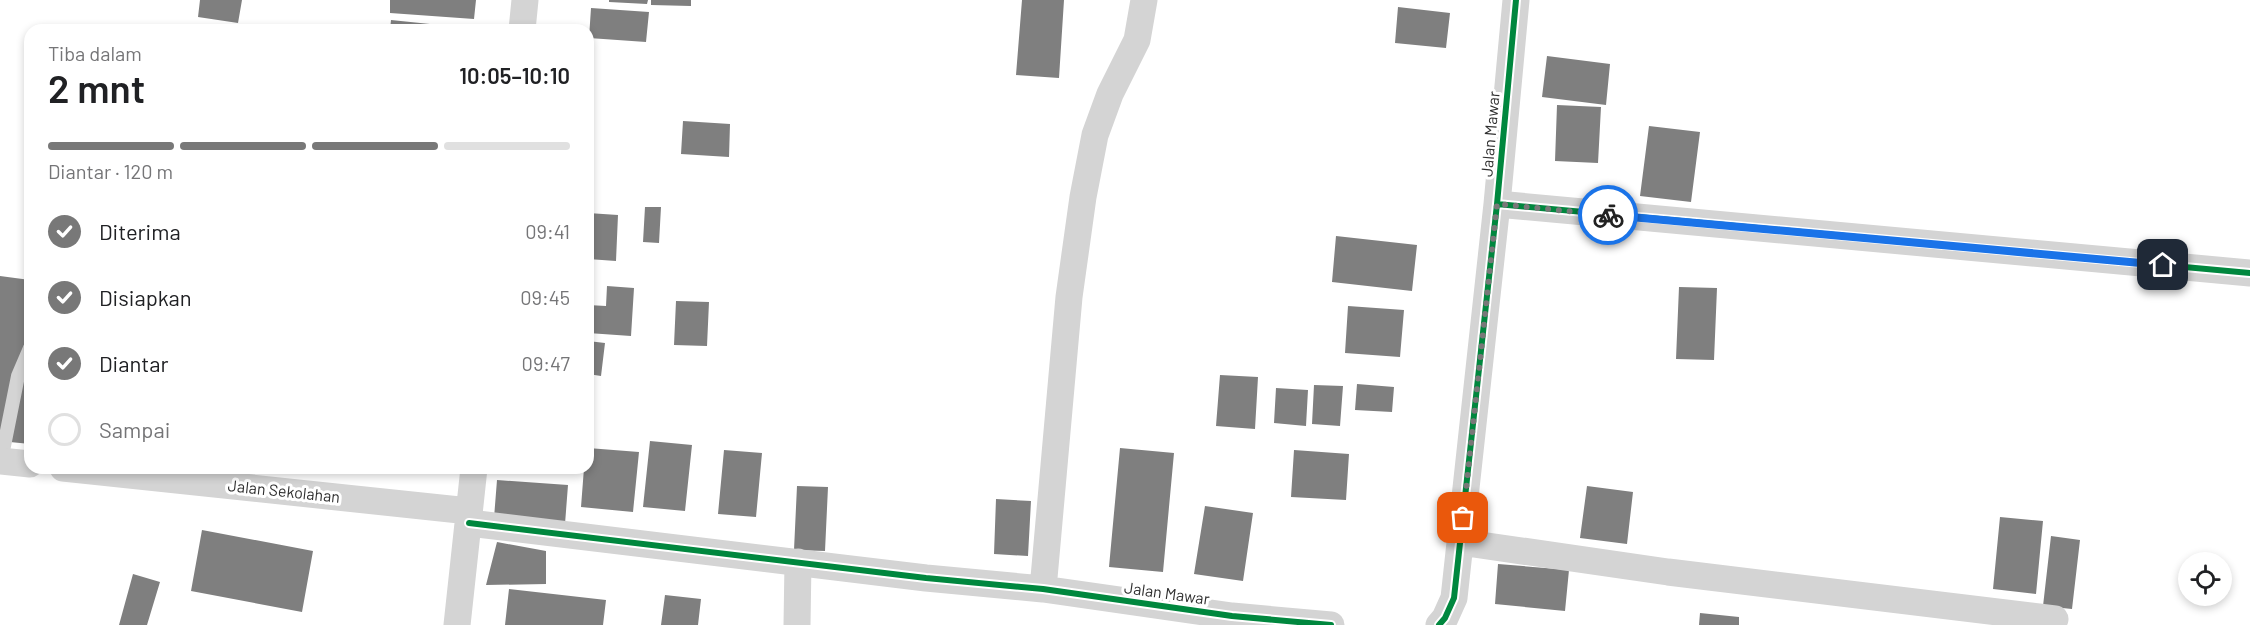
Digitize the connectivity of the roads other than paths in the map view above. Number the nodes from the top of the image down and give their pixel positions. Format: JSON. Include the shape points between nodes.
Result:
{"nodes":[{"id":1,"x":525,"y":0,"type":"edge"},
{"id":2,"x":1144,"y":0,"type":"edge"},
{"id":3,"x":1516,"y":0,"type":"edge"},
{"id":4,"x":523,"y":24,"type":"edge"},
{"id":5,"x":1497,"y":204,"type":"junction"},
{"id":6,"x":2250,"y":273,"type":"edge"},
{"id":7,"x":24,"y":362,"type":"edge"},
{"id":8,"x":1,"y":461,"type":"edge"},
{"id":9,"x":24,"y":464,"type":"edge"},
{"id":10,"x":113,"y":474,"type":"edge"},
{"id":11,"x":473,"y":474,"type":"edge"},
{"id":12,"x":469,"y":517,"type":"junction"},
{"id":13,"x":1460,"y":542,"type":"junction"},
{"id":14,"x":798,"y":562,"type":"junction"},
{"id":15,"x":1043,"y":588,"type":"junction"},
{"id":16,"x":2055,"y":619,"type":"dead end"},
{"id":17,"x":457,"y":625,"type":"edge"},
{"id":18,"x":797,"y":625,"type":"edge"},
{"id":19,"x":1331,"y":625,"type":"edge"},
{"id":20,"x":1439,"y":625,"type":"edge"}],
"edges":[{"from":1,"to":4,"type":"street"},
{"from":2,"to":15,"type":"street","via":[[1137,40],[1095,135],[1083,197],[1069,297]]},
{"from":3,"to":5,"type":"street","name":"Jalan Mawar"},
{"from":5,"to":6,"type":"street"},
{"from":5,"to":13,"type":"street","name":"Jalan Mawar"},
{"from":7,"to":8,"type":"lane"},
{"from":8,"to":9,"type":"street"},
{"from":10,"to":12,"type":"street","name":"Jalan Sekolahan"},
{"from":11,"to":12,"type":"street"},
{"from":12,"to":14,"type":"street","name":"Jalan Sekolahan"},
{"from":12,"to":17,"type":"street"},
{"from":13,"to":16,"type":"street","via":[[1668,572]]},
{"from":13,"to":20,"type":"street","name":"Jalan Mawar","via":[[1454,598]]},
{"from":14,"to":15,"type":"street","name":"Jalan Mawar"},
{"from":14,"to":18,"type":"street"},
{"from":15,"to":19,"type":"street","name":"Jalan Mawar","via":[[1232,616]]}]}
